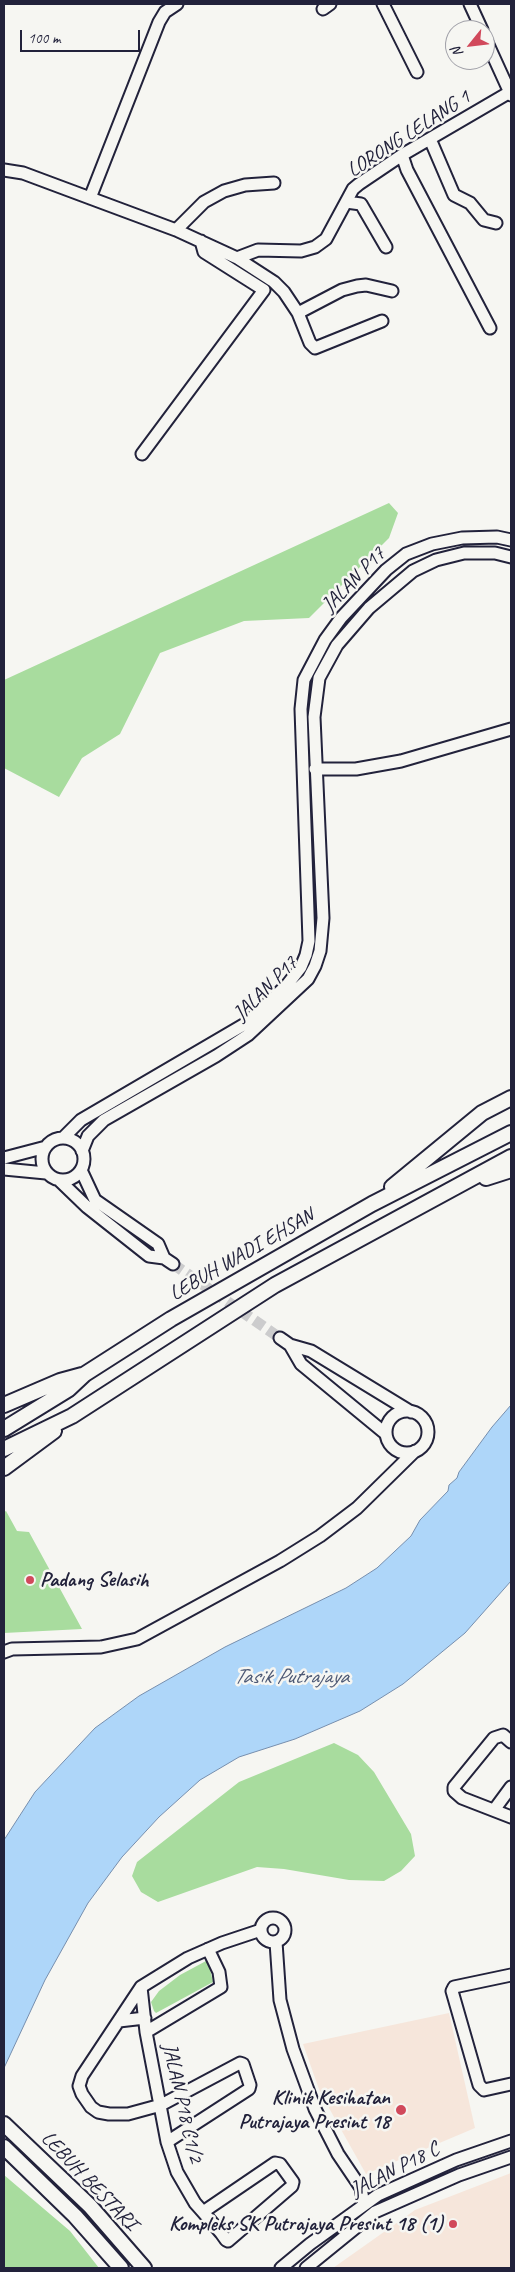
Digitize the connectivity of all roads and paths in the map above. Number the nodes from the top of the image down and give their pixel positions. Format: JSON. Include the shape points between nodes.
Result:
{"nodes":[{"id":1,"x":176,"y":4,"type":"edge"},
{"id":2,"x":383,"y":4,"type":"edge"},
{"id":3,"x":470,"y":4,"type":"edge"},
{"id":4,"x":477,"y":20,"type":"edge"},
{"id":5,"x":495,"y":60,"type":"edge"},
{"id":6,"x":417,"y":72,"type":"dead end"},
{"id":7,"x":510,"y":93,"type":"edge"},
{"id":8,"x":430,"y":139,"type":"junction"},
{"id":9,"x":402,"y":155,"type":"junction"},
{"id":10,"x":4,"y":170,"type":"edge"},
{"id":11,"x":274,"y":183,"type":"dead end"},
{"id":12,"x":90,"y":198,"type":"junction"},
{"id":13,"x":346,"y":202,"type":"junction"},
{"id":14,"x":496,"y":223,"type":"dead end"},
{"id":15,"x":176,"y":230,"type":"junction"},
{"id":16,"x":201,"y":241,"type":"junction"},
{"id":17,"x":386,"y":247,"type":"dead end"},
{"id":18,"x":236,"y":258,"type":"junction"},
{"id":19,"x":392,"y":291,"type":"dead end"},
{"id":20,"x":298,"y":313,"type":"junction"},
{"id":21,"x":382,"y":321,"type":"dead end"},
{"id":22,"x":490,"y":328,"type":"dead end"},
{"id":23,"x":142,"y":454,"type":"dead end"},
{"id":24,"x":511,"y":540,"type":"edge"},
{"id":25,"x":511,"y":557,"type":"edge"},
{"id":26,"x":306,"y":674,"type":"junction"},
{"id":27,"x":319,"y":678,"type":"junction"},
{"id":28,"x":511,"y":729,"type":"edge"},
{"id":29,"x":316,"y":769,"type":"junction"},
{"id":30,"x":511,"y":1098,"type":"edge"},
{"id":31,"x":511,"y":1133,"type":"edge"},
{"id":32,"x":63,"y":1138,"type":"junction"},
{"id":33,"x":46,"y":1147,"type":"junction"},
{"id":34,"x":82,"y":1151,"type":"junction"},
{"id":35,"x":511,"y":1157,"type":"edge"},
{"id":36,"x":4,"y":1158,"type":"edge"},
{"id":37,"x":4,"y":1169,"type":"edge"},
{"id":38,"x":82,"y":1170,"type":"junction"},
{"id":39,"x":511,"y":1170,"type":"edge"},
{"id":40,"x":46,"y":1173,"type":"junction"},
{"id":41,"x":59,"y":1180,"type":"junction"},
{"id":42,"x":449,"y":1190,"type":"junction"},
{"id":43,"x":372,"y":1204,"type":"junction"},
{"id":44,"x":85,"y":1374,"type":"junction"},
{"id":45,"x":4,"y":1405,"type":"edge"},
{"id":46,"x":411,"y":1412,"type":"junction"},
{"id":47,"x":72,"y":1416,"type":"junction"},
{"id":48,"x":4,"y":1429,"type":"edge"},
{"id":49,"x":388,"y":1439,"type":"junction"},
{"id":50,"x":4,"y":1450,"type":"edge"},
{"id":51,"x":415,"y":1451,"type":"junction"},
{"id":52,"x":4,"y":1468,"type":"edge"},
{"id":53,"x":395,"y":1470,"type":"junction"},
{"id":54,"x":6,"y":1649,"type":"edge"},
{"id":55,"x":511,"y":1742,"type":"edge"},
{"id":56,"x":511,"y":1787,"type":"edge"},
{"id":57,"x":494,"y":1810,"type":"junction"},
{"id":58,"x":511,"y":1817,"type":"edge"},
{"id":59,"x":261,"y":1930,"type":"junction"},
{"id":60,"x":276,"y":1942,"type":"junction"},
{"id":61,"x":208,"y":1949,"type":"junction"},
{"id":62,"x":511,"y":1975,"type":"edge"},
{"id":63,"x":141,"y":1987,"type":"junction"},
{"id":64,"x":145,"y":2018,"type":"junction"},
{"id":65,"x":119,"y":2021,"type":"junction"},
{"id":66,"x":146,"y":2032,"type":"junction"},
{"id":67,"x":511,"y":2084,"type":"edge"},
{"id":68,"x":160,"y":2105,"type":"junction"},
{"id":69,"x":4,"y":2124,"type":"edge"},
{"id":70,"x":511,"y":2141,"type":"edge"},
{"id":71,"x":167,"y":2142,"type":"junction"},
{"id":72,"x":4,"y":2147,"type":"edge"},
{"id":73,"x":511,"y":2157,"type":"edge"},
{"id":74,"x":361,"y":2188,"type":"junction"},
{"id":75,"x":378,"y":2196,"type":"junction"},
{"id":76,"x":364,"y":2204,"type":"junction"},
{"id":77,"x":203,"y":2212,"type":"junction"},
{"id":78,"x":121,"y":2268,"type":"edge"},
{"id":79,"x":144,"y":2268,"type":"edge"},
{"id":80,"x":281,"y":2268,"type":"edge"},
{"id":81,"x":306,"y":2268,"type":"edge"}],
"edges":[{"from":1,"to":12,"type":"street","via":[[165,12],[159,22]]},
{"from":2,"to":6,"type":"street"},
{"from":3,"to":4,"type":"street"},
{"from":5,"to":7,"type":"street"},
{"from":7,"to":8,"type":"street","name":"LORONG LELANG 1"},
{"from":8,"to":9,"type":"street","name":"LORONG LELANG 1"},
{"from":8,"to":14,"type":"street","via":[[454,195],[472,206],[484,220]]},
{"from":9,"to":13,"type":"street","name":"LORONG LELANG 1","via":[[359,184]]},
{"from":9,"to":22,"type":"street"},
{"from":10,"to":12,"type":"street","via":[[23,173]]},
{"from":11,"to":15,"type":"street","via":[[245,185],[224,191],[204,202]]},
{"from":12,"to":15,"type":"street"},
{"from":13,"to":17,"type":"street","via":[[361,204]]},
{"from":13,"to":18,"type":"street","name":"LORONG LELANG 1","via":[[326,239],[315,247],[301,251],[258,250]]},
{"from":15,"to":16,"type":"street"},
{"from":16,"to":18,"type":"street"},
{"from":16,"to":23,"type":"street","via":[[204,252],[264,290]]},
{"from":18,"to":20,"type":"street","via":[[274,282]]},
{"from":19,"to":20,"type":"street","via":[[357,286],[342,290]]},
{"from":20,"to":21,"type":"street","via":[[315,348]]},
{"from":24,"to":26,"type":"street","name":"JALAN P17","via":[[462,538],[406,554],[386,570],[341,618]]},
{"from":25,"to":27,"type":"street","name":"JALAN P17","via":[[464,553],[436,560],[413,571],[388,590],[353,625],[325,663]]},
{"from":26,"to":27,"type":"street"},
{"from":26,"to":32,"type":"street","name":"JALAN P17","via":[[301,709],[309,941],[301,966],[287,985],[245,1024],[81,1120]]},
{"from":27,"to":29,"type":"street","name":"JALAN P17","via":[[314,717]]},
{"from":28,"to":29,"type":"street","via":[[401,761],[356,769]]},
{"from":29,"to":34,"type":"street","name":"JALAN P17","via":[[323,935],[308,979],[242,1039],[104,1120],[88,1136]]},
{"from":30,"to":43,"type":"main road","via":[[482,1113]]},
{"from":31,"to":43,"type":"main road","name":"LEBUH WADI EHSAN"},
{"from":32,"to":33,"type":"street","via":[[53,1140]]},
{"from":32,"to":34,"type":"street","via":[[77,1143]]},
{"from":33,"to":36,"type":"street"},
{"from":33,"to":40,"type":"street","via":[[42,1160]]},
{"from":34,"to":38,"type":"street"},
{"from":35,"to":42,"type":"main road","name":"LEBUH WADI EHSAN"},
{"from":37,"to":40,"type":"street"},
{"from":38,"to":41,"type":"street","via":[[72,1178]]},
{"from":38,"to":41,"type":"street","via":[[90,1194],[99,1205],[158,1244],[169,1261],[149,1256],[87,1207]]},
{"from":39,"to":42,"type":"main road"},
{"from":40,"to":41,"type":"street"},
{"from":42,"to":47,"type":"main road","name":"LEBUH WADI EHSAN","via":[[275,1285]]},
{"from":43,"to":44,"type":"main road","name":"LEBUH WADI EHSAN","via":[[172,1319]]},
{"from":44,"to":45,"type":"main road"},
{"from":44,"to":48,"type":"main road","name":"LEBUH WADI EHSAN","via":[[69,1389]]},
{"from":46,"to":49,"type":"street","via":[[393,1416],[386,1427]]},
{"from":46,"to":49,"type":"street","via":[[311,1351],[285,1341],[301,1364]]},
{"from":46,"to":51,"type":"street","via":[[420,1416],[427,1427],[426,1439]]},
{"from":47,"to":50,"type":"main road","name":"LEBUH WADI EHSAN"},
{"from":47,"to":52,"type":"main road"},
{"from":49,"to":51,"type":"street","via":[[404,1453]]},
{"from":49,"to":53,"type":"street","via":[[395,1457]]},
{"from":51,"to":53,"type":"street"},
{"from":53,"to":54,"type":"street","via":[[357,1508],[297,1552],[137,1639],[102,1646]]},
{"from":55,"to":57,"type":"street","via":[[503,1735],[494,1738],[454,1787],[462,1798]]},
{"from":56,"to":57,"type":"street"},
{"from":57,"to":58,"type":"street"},
{"from":59,"to":60,"type":"street","via":[[268,1941]]},
{"from":59,"to":60,"type":"street","via":[[267,1919],[281,1920],[284,1934]]},
{"from":59,"to":61,"type":"street"},
{"from":60,"to":74,"type":"street","via":[[280,2000],[293,2049],[315,2109],[338,2154]]},
{"from":61,"to":63,"type":"street"},
{"from":61,"to":66,"type":"street","via":[[219,1972],[221,1987]]},
{"from":62,"to":67,"type":"street","via":[[454,1987],[452,1993],[479,2085],[487,2089]]},
{"from":63,"to":64,"type":"street","name":"JALAN P18 C1/2"},
{"from":63,"to":65,"type":"street"},
{"from":64,"to":65,"type":"street"},
{"from":64,"to":66,"type":"street","name":"JALAN P18 C1/2"},
{"from":65,"to":68,"type":"street","via":[[82,2076],[79,2086],[82,2094],[98,2112],[109,2114],[128,2114]]},
{"from":66,"to":68,"type":"street","name":"JALAN P18 C1/2"},
{"from":68,"to":71,"type":"street","name":"JALAN P18 C1/2"},
{"from":68,"to":71,"type":"street","via":[[240,2063],[247,2073],[249,2089]]},
{"from":69,"to":79,"type":"main road","name":"LEBUH BESTARI","via":[[90,2206]]},
{"from":70,"to":75,"type":"street","name":"JALAN P18 C","via":[[456,2160]]},
{"from":71,"to":77,"type":"street","name":"JALAN P18 C1/2","via":[[177,2172]]},
{"from":72,"to":78,"type":"main road","name":"LEBUH BESTARI","via":[[75,2216]]},
{"from":73,"to":81,"type":"street","name":"JALAN P18 C","via":[[459,2175],[375,2212]]},
{"from":74,"to":75,"type":"street"},
{"from":74,"to":76,"type":"street"},
{"from":75,"to":76,"type":"street","name":"JALAN P18 C"},
{"from":76,"to":80,"type":"street","name":"JALAN P18 C"},
{"from":77,"to":77,"type":"street","name":"JALAN P18 C1/2","via":[[275,2163],[291,2176],[292,2186],[228,2241]]}]}
